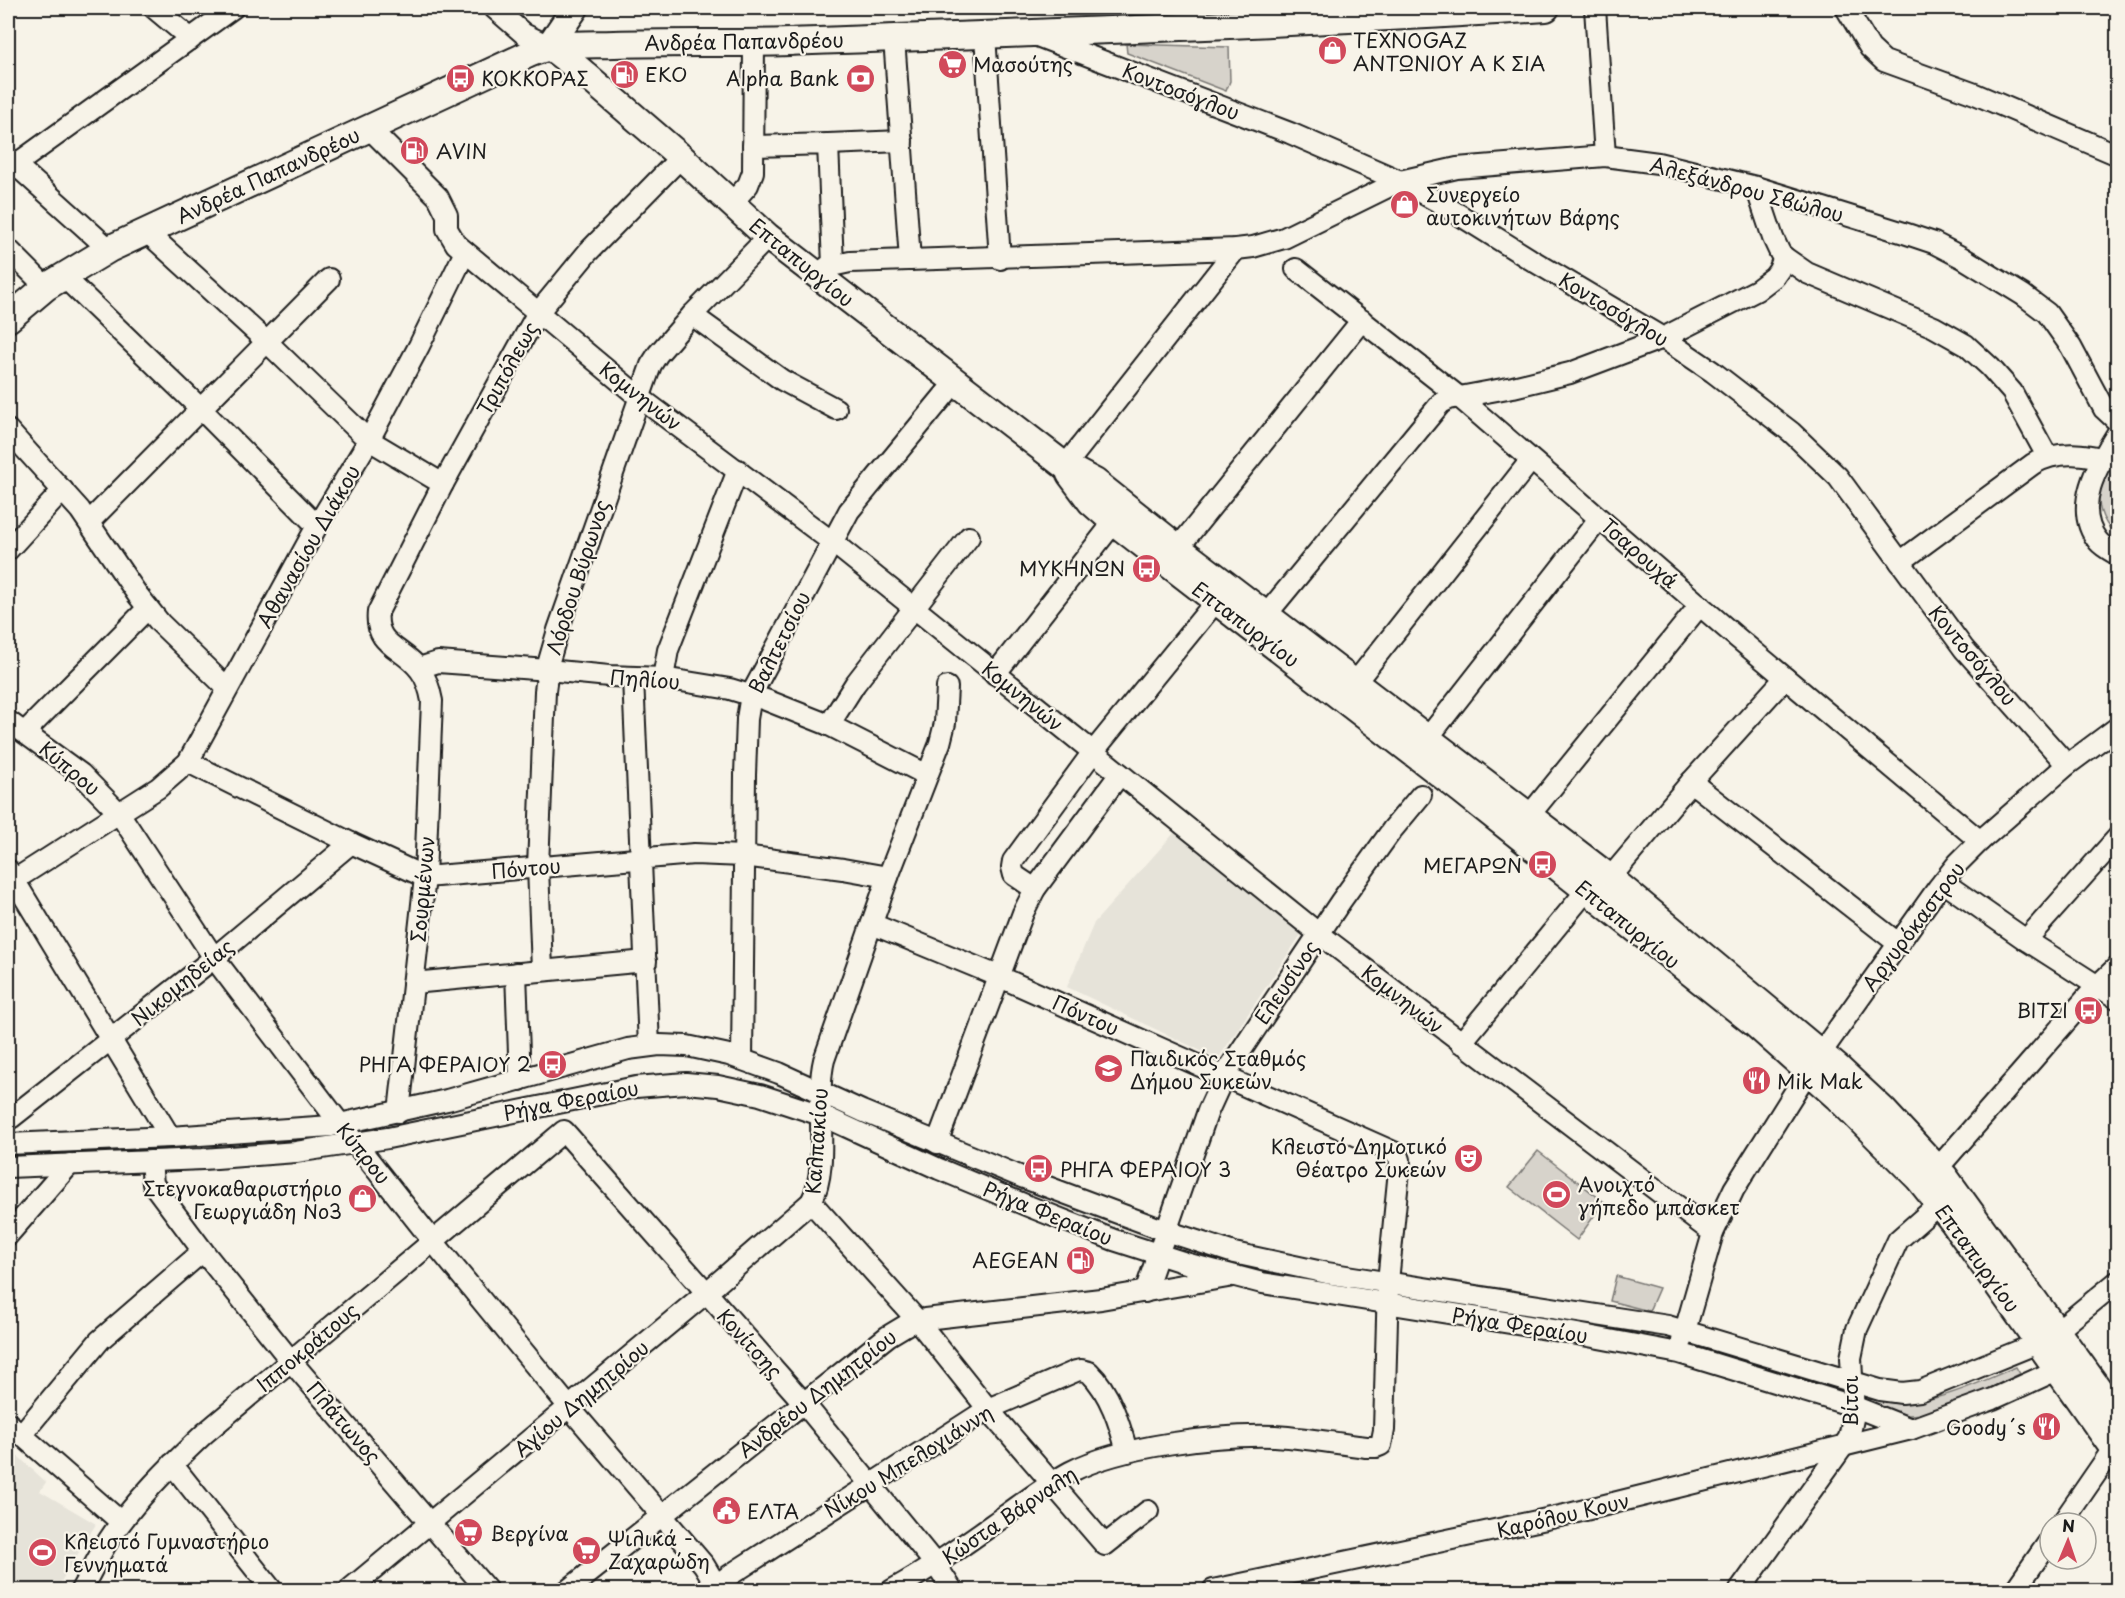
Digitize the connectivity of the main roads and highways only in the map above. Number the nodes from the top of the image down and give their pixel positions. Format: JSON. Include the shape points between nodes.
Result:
{"nodes":[{"id":1,"x":575,"y":8,"type":"edge"},
{"id":2,"x":1546,"y":8,"type":"edge"},
{"id":3,"x":549,"y":46,"type":"junction"},
{"id":4,"x":8,"y":319,"type":"edge"},
{"id":5,"x":1065,"y":466,"type":"junction"},
{"id":6,"x":1814,"y":1062,"type":"junction"},
{"id":7,"x":2047,"y":1337,"type":"junction"},
{"id":8,"x":2068,"y":1366,"type":"junction"},
{"id":9,"x":2118,"y":1416,"type":"edge"},
{"id":10,"x":2115,"y":1452,"type":"edge"}],
"edges":[{"from":1,"to":3,"type":"main road"},
{"from":2,"to":3,"type":"main road","name":"Ανδρέα Παπανδρέου","via":[[1196,27],[754,43]]},
{"from":3,"to":4,"type":"main road","name":"Ανδρέα Παπανδρέου","via":[[109,249],[54,281]]},
{"from":3,"to":5,"type":"main road","name":"Επταπυργίου","via":[[768,237],[825,271]]},
{"from":5,"to":6,"type":"main road","name":"Επταπυργίου","via":[[1095,482],[1610,878]]},
{"from":5,"to":6,"type":"main road","name":"Επταπυργίου","via":[[1091,502],[1114,522],[1356,707],[1754,1023]]},
{"from":6,"to":7,"type":"main road","name":"Επταπυργίου","via":[[1939,1204]]},
{"from":6,"to":7,"type":"main road","name":"Επταπυργίου","via":[[1863,1090],[1938,1168],[1965,1203]]},
{"from":7,"to":8,"type":"main road","name":"Επταπυργίου"},
{"from":8,"to":9,"type":"main road","name":"Επταπυργίου"},
{"from":8,"to":10,"type":"main road","name":"Επταπυργίου"}]}
